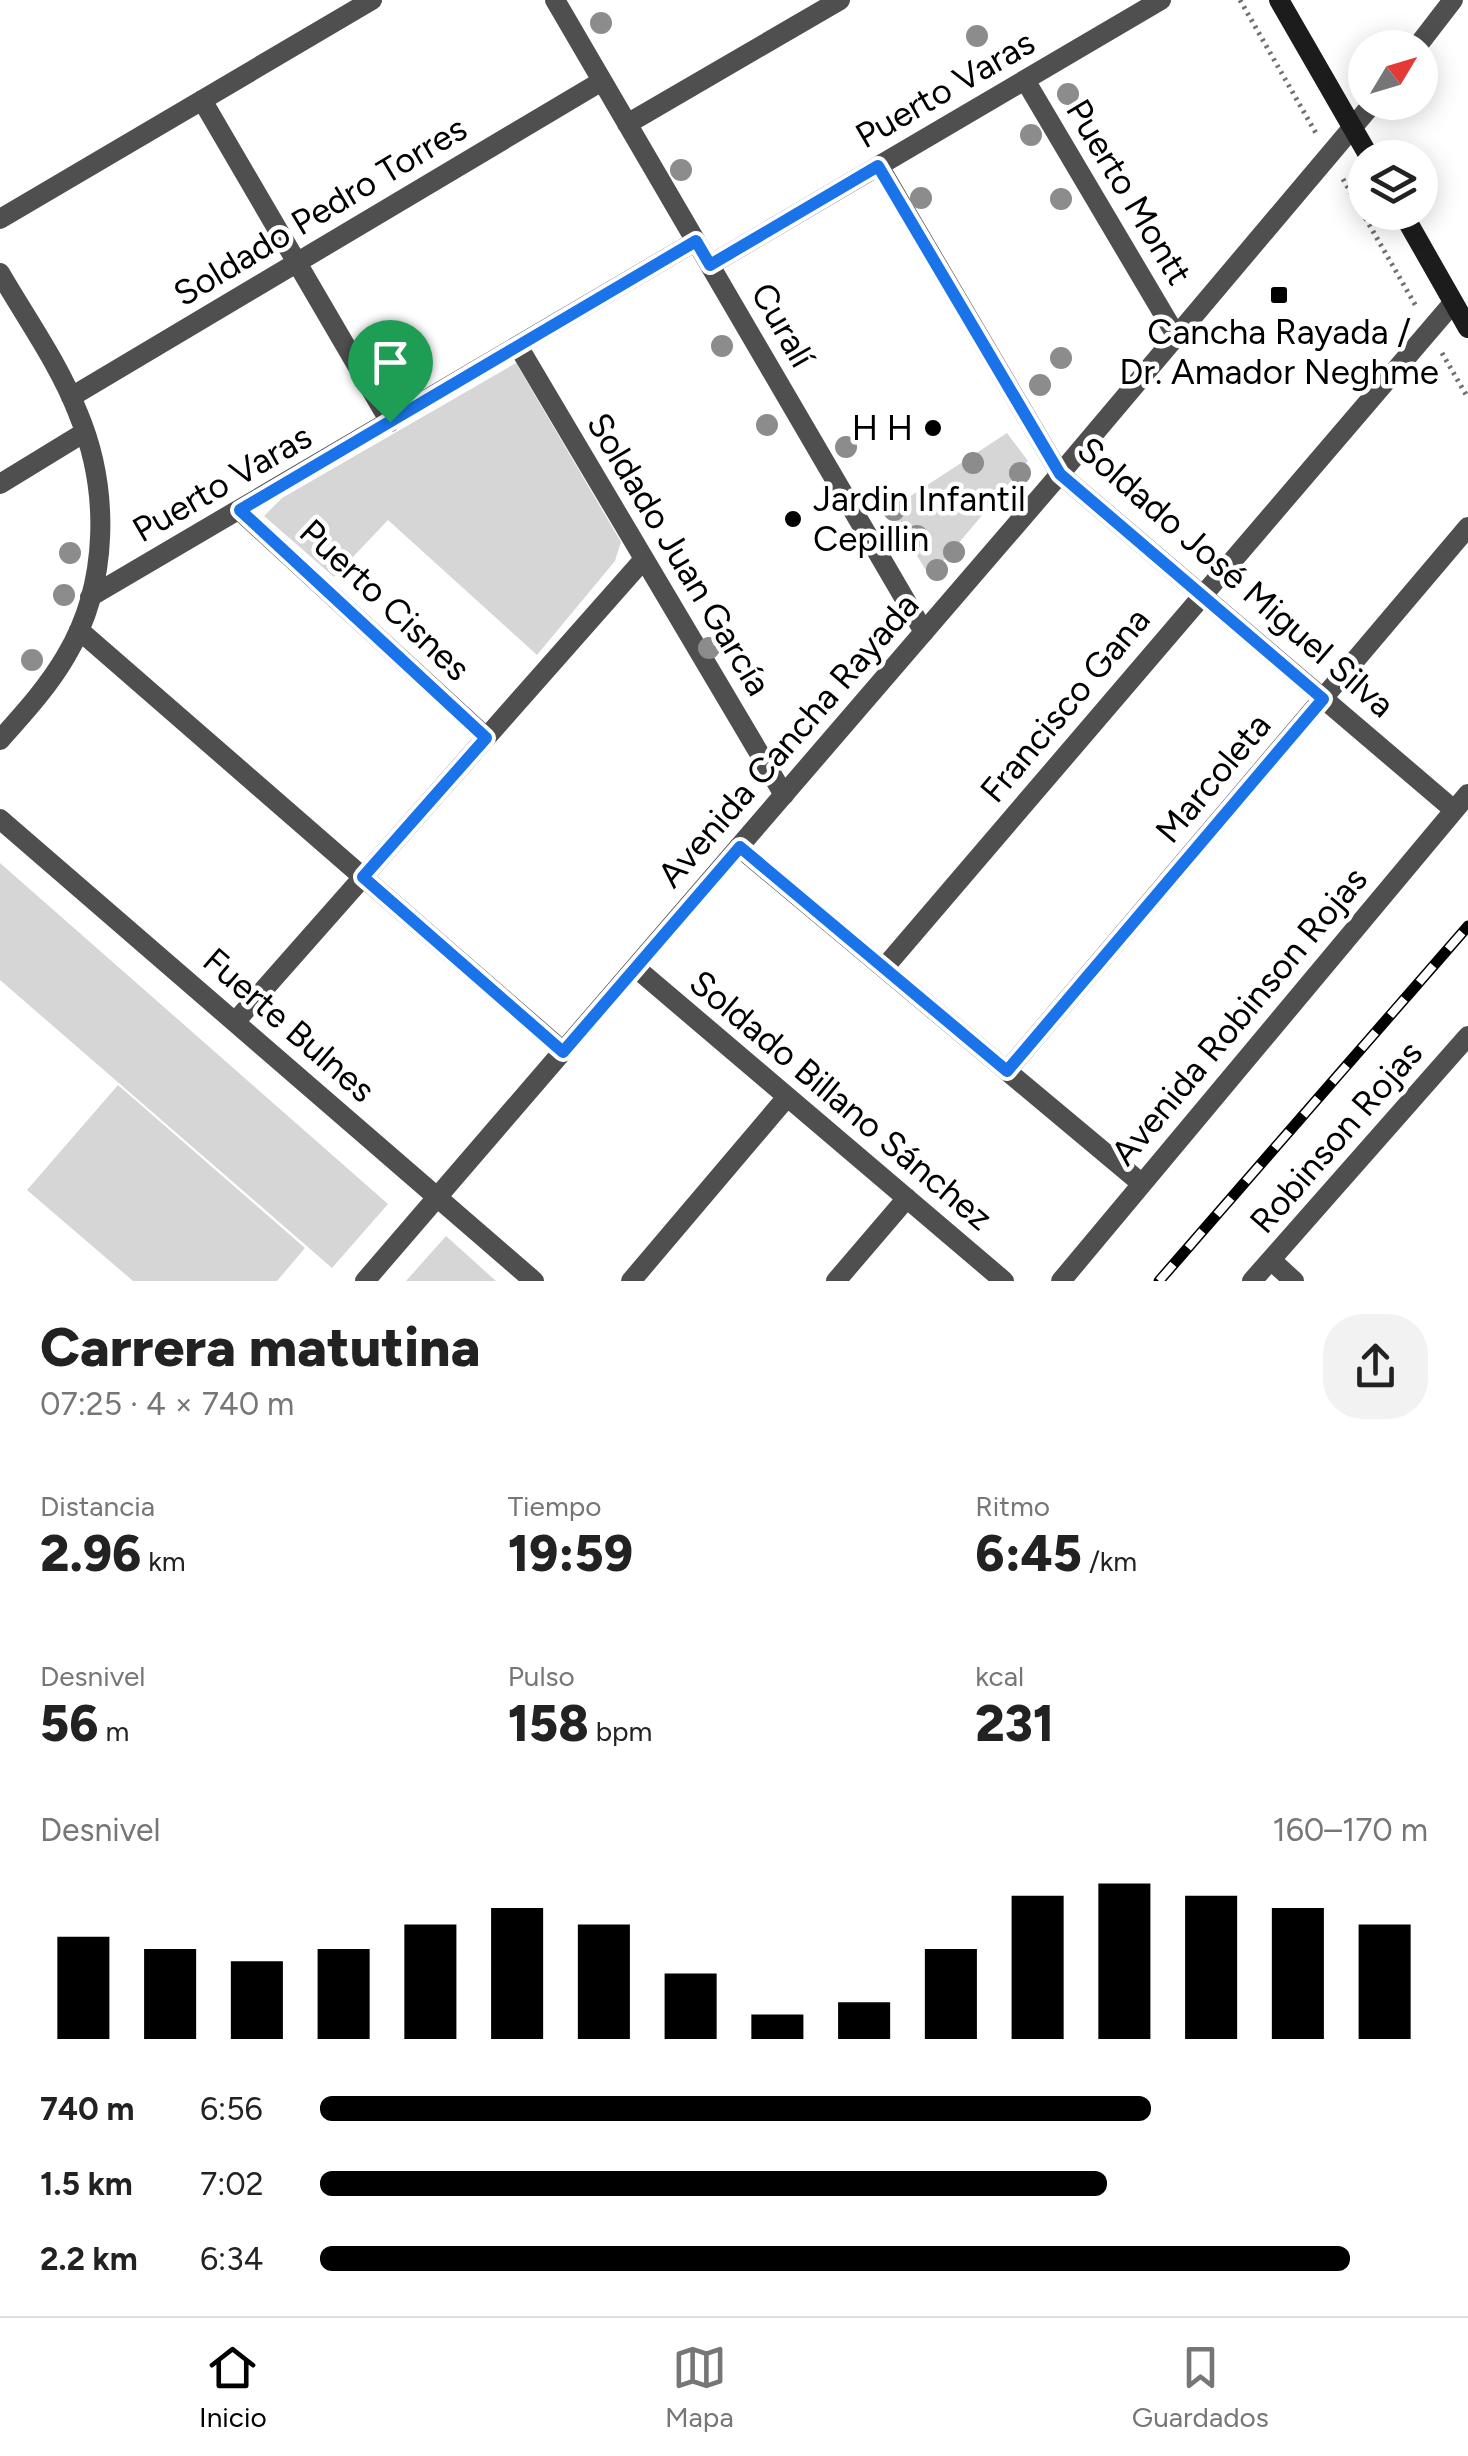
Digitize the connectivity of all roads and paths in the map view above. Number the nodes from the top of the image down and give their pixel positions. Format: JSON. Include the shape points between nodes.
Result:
{"nodes":[{"id":1,"x":372,"y":0,"type":"edge"},
{"id":2,"x":554,"y":0,"type":"edge"},
{"id":3,"x":840,"y":0,"type":"edge"},
{"id":4,"x":1160,"y":0,"type":"edge"},
{"id":5,"x":1240,"y":0,"type":"edge"},
{"id":6,"x":1280,"y":0,"type":"edge"},
{"id":7,"x":1453,"y":0,"type":"edge"},
{"id":8,"x":1468,"y":10,"type":"edge"},
{"id":9,"x":1430,"y":30,"type":"edge"},
{"id":10,"x":1025,"y":80,"type":"junction"},
{"id":11,"x":602,"y":81,"type":"junction"},
{"id":12,"x":202,"y":100,"type":"junction"},
{"id":13,"x":1361,"y":120,"type":"edge"},
{"id":14,"x":627,"y":124,"type":"junction"},
{"id":15,"x":1354,"y":129,"type":"junction"},
{"id":16,"x":1360,"y":140,"type":"edge"},
{"id":17,"x":1330,"y":157,"type":"junction"},
{"id":18,"x":878,"y":166,"type":"junction"},
{"id":19,"x":0,"y":219,"type":"edge"},
{"id":20,"x":1412,"y":230,"type":"edge"},
{"id":21,"x":696,"y":241,"type":"junction"},
{"id":22,"x":297,"y":262,"type":"junction"},
{"id":23,"x":710,"y":265,"type":"junction"},
{"id":24,"x":3,"y":285,"type":"edge"},
{"id":25,"x":1454,"y":303,"type":"junction"},
{"id":26,"x":1468,"y":328,"type":"edge"},
{"id":27,"x":1430,"y":330,"type":"junction"},
{"id":28,"x":1176,"y":337,"type":"junction"},
{"id":29,"x":518,"y":346,"type":"junction"},
{"id":30,"x":71,"y":396,"type":"junction"},
{"id":31,"x":1468,"y":398,"type":"edge"},
{"id":32,"x":390,"y":422,"type":"junction"},
{"id":33,"x":85,"y":432,"type":"junction"},
{"id":34,"x":1060,"y":474,"type":"junction"},
{"id":35,"x":0,"y":484,"type":"edge"},
{"id":36,"x":240,"y":510,"type":"junction"},
{"id":37,"x":1468,"y":527,"type":"edge"},
{"id":38,"x":644,"y":559,"type":"junction"},
{"id":39,"x":1202,"y":595,"type":"junction"},
{"id":40,"x":90,"y":598,"type":"junction"},
{"id":41,"x":79,"y":630,"type":"junction"},
{"id":42,"x":924,"y":632,"type":"junction"},
{"id":43,"x":1323,"y":699,"type":"junction"},
{"id":44,"x":486,"y":738,"type":"junction"},
{"id":45,"x":0,"y":740,"type":"edge"},
{"id":46,"x":784,"y":795,"type":"junction"},
{"id":47,"x":1461,"y":802,"type":"edge"},
{"id":48,"x":0,"y":819,"type":"edge"},
{"id":49,"x":740,"y":847,"type":"junction"},
{"id":50,"x":363,"y":877,"type":"junction"},
{"id":51,"x":636,"y":968,"type":"junction"},
{"id":52,"x":884,"y":968,"type":"junction"},
{"id":53,"x":236,"y":1022,"type":"junction"},
{"id":54,"x":1468,"y":1036,"type":"edge"},
{"id":55,"x":563,"y":1052,"type":"junction"},
{"id":56,"x":1007,"y":1071,"type":"junction"},
{"id":57,"x":788,"y":1097,"type":"junction"},
{"id":58,"x":1141,"y":1184,"type":"junction"},
{"id":59,"x":438,"y":1198,"type":"junction"},
{"id":60,"x":907,"y":1198,"type":"junction"},
{"id":61,"x":1271,"y":1260,"type":"junction"},
{"id":62,"x":365,"y":1281,"type":"edge"},
{"id":63,"x":534,"y":1281,"type":"edge"},
{"id":64,"x":631,"y":1281,"type":"edge"},
{"id":65,"x":836,"y":1281,"type":"edge"},
{"id":66,"x":1004,"y":1281,"type":"edge"},
{"id":67,"x":1061,"y":1281,"type":"edge"},
{"id":68,"x":1252,"y":1281,"type":"edge"},
{"id":69,"x":1294,"y":1281,"type":"edge"}],
"edges":[{"from":1,"to":12,"type":"street"},
{"from":2,"to":11,"type":"street","name":"Curalí"},
{"from":3,"to":14,"type":"street"},
{"from":4,"to":10,"type":"street","name":"Puerto Varas"},
{"from":5,"to":17,"type":"path"},
{"from":6,"to":15,"type":"main road"},
{"from":7,"to":8,"type":"street"},
{"from":7,"to":9,"type":"street"},
{"from":10,"to":18,"type":"street","name":"Puerto Varas"},
{"from":10,"to":28,"type":"street","name":"Puerto Montt"},
{"from":11,"to":14,"type":"street","name":"Curalí"},
{"from":11,"to":22,"type":"street","name":"Soldado Pedro Torres"},
{"from":12,"to":19,"type":"street"},
{"from":12,"to":22,"type":"street"},
{"from":13,"to":15,"type":"street","name":"Avenida Cancha Rayada"},
{"from":14,"to":21,"type":"street","name":"Curalí"},
{"from":15,"to":16,"type":"main road"},
{"from":15,"to":17,"type":"street","name":"Avenida Cancha Rayada"},
{"from":17,"to":27,"type":"path"},
{"from":17,"to":28,"type":"street","name":"Avenida Cancha Rayada"},
{"from":18,"to":23,"type":"street","name":"Puerto Varas"},
{"from":18,"to":34,"type":"street","name":"Soldado José Miguel Silva"},
{"from":20,"to":25,"type":"main road"},
{"from":21,"to":23,"type":"street","name":"Curalí"},
{"from":21,"to":29,"type":"street","name":"Puerto Varas"},
{"from":22,"to":30,"type":"street","name":"Soldado Pedro Torres"},
{"from":22,"to":32,"type":"street"},
{"from":23,"to":42,"type":"street","name":"Curalí"},
{"from":24,"to":30,"type":"street"},
{"from":25,"to":26,"type":"main road"},
{"from":25,"to":27,"type":"street","name":"Francisco Gana"},
{"from":27,"to":31,"type":"path"},
{"from":27,"to":39,"type":"street","name":"Francisco Gana"},
{"from":28,"to":34,"type":"street","name":"Avenida Cancha Rayada"},
{"from":29,"to":32,"type":"street","name":"Puerto Varas"},
{"from":29,"to":38,"type":"street","name":"Soldado Juan García"},
{"from":30,"to":33,"type":"street"},
{"from":32,"to":36,"type":"street","name":"Puerto Varas"},
{"from":33,"to":35,"type":"street"},
{"from":33,"to":40,"type":"street","via":[[99,497]]},
{"from":34,"to":39,"type":"street","name":"Soldado José Miguel Silva"},
{"from":34,"to":42,"type":"street","name":"Avenida Cancha Rayada"},
{"from":36,"to":40,"type":"street","name":"Puerto Varas"},
{"from":36,"to":44,"type":"street","name":"Puerto Cisnes"},
{"from":37,"to":43,"type":"street","name":"Marcoleta"},
{"from":38,"to":44,"type":"street"},
{"from":38,"to":46,"type":"street","name":"Soldado Juan García"},
{"from":39,"to":43,"type":"street","name":"Soldado José Miguel Silva"},
{"from":39,"to":52,"type":"street","name":"Francisco Gana"},
{"from":40,"to":41,"type":"street"},
{"from":41,"to":45,"type":"street","via":[[50,681]]},
{"from":41,"to":50,"type":"street"},
{"from":42,"to":46,"type":"street","name":"Avenida Cancha Rayada"},
{"from":43,"to":47,"type":"street","name":"Soldado José Miguel Silva"},
{"from":43,"to":56,"type":"street","name":"Marcoleta"},
{"from":44,"to":50,"type":"street"},
{"from":46,"to":49,"type":"street","name":"Avenida Cancha Rayada"},
{"from":47,"to":58,"type":"street","name":"Avenida Robinson Rojas"},
{"from":48,"to":53,"type":"street","name":"Fuerte Bulnes"},
{"from":49,"to":51,"type":"street","name":"Avenida Cancha Rayada"},
{"from":49,"to":52,"type":"street"},
{"from":50,"to":53,"type":"street"},
{"from":50,"to":55,"type":"street"},
{"from":51,"to":55,"type":"street","name":"Avenida Cancha Rayada"},
{"from":51,"to":57,"type":"street","name":"Soldado Billano Sánchez"},
{"from":52,"to":56,"type":"street"},
{"from":53,"to":59,"type":"street","name":"Fuerte Bulnes"},
{"from":54,"to":61,"type":"street","name":"Robinson Rojas"},
{"from":55,"to":59,"type":"street","name":"Avenida Cancha Rayada"},
{"from":56,"to":58,"type":"street"},
{"from":57,"to":60,"type":"street","name":"Soldado Billano Sánchez"},
{"from":57,"to":64,"type":"street"},
{"from":58,"to":67,"type":"street","name":"Avenida Robinson Rojas"},
{"from":59,"to":62,"type":"street","name":"Avenida Cancha Rayada"},
{"from":59,"to":63,"type":"street","name":"Fuerte Bulnes"},
{"from":60,"to":65,"type":"street"},
{"from":60,"to":66,"type":"street","name":"Soldado Billano Sánchez"},
{"from":61,"to":68,"type":"street","name":"Robinson Rojas"},
{"from":61,"to":69,"type":"street"}]}
